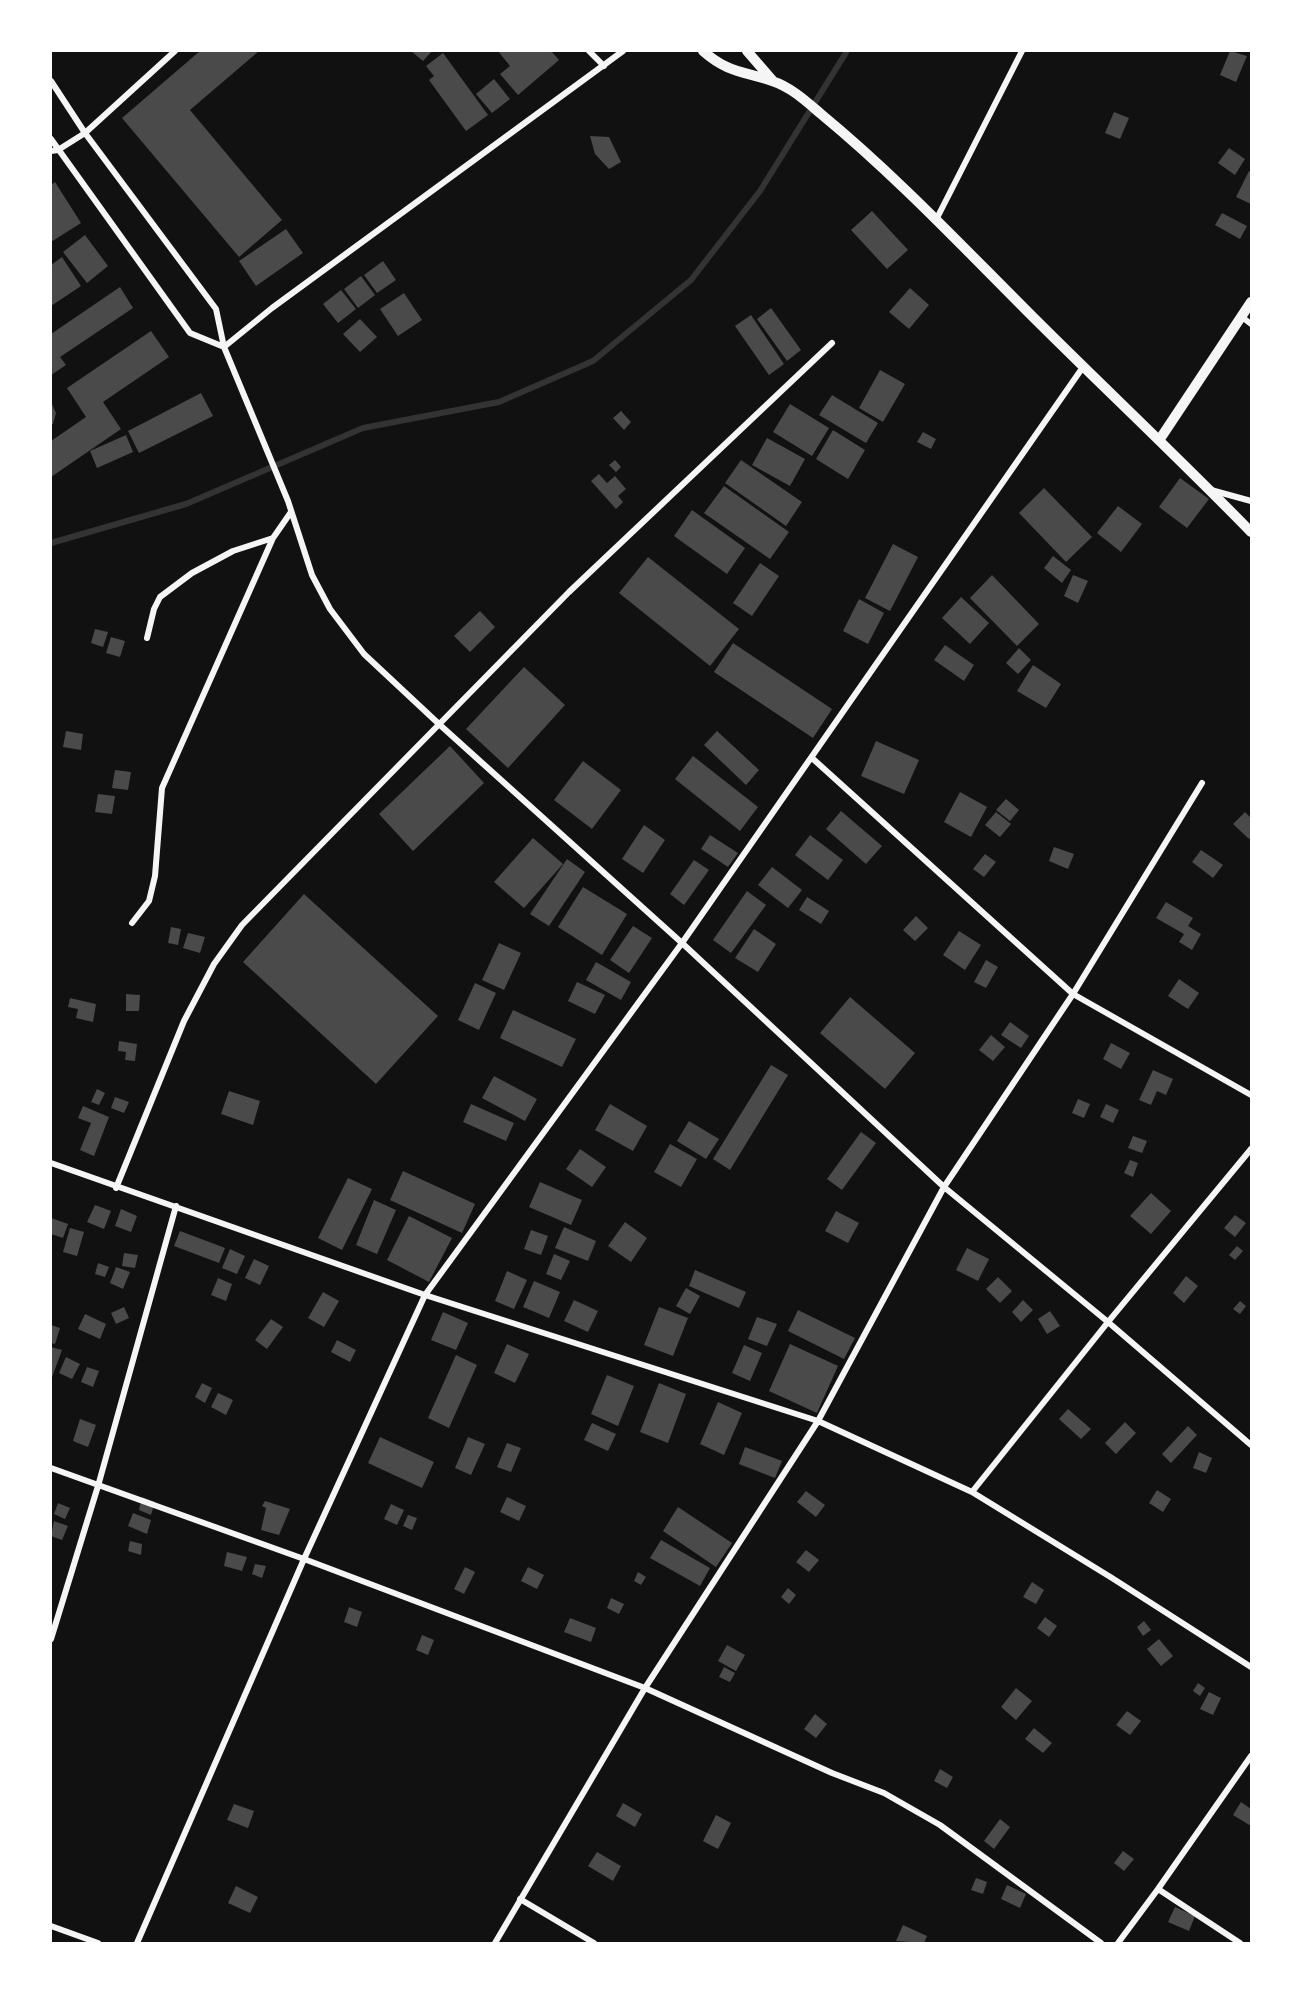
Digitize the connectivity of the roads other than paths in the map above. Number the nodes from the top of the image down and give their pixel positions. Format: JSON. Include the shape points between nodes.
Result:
{"nodes":[{"id":1,"x":175,"y":51,"type":"edge"},
{"id":2,"x":589,"y":51,"type":"edge"},
{"id":3,"x":623,"y":51,"type":"edge"},
{"id":4,"x":703,"y":51,"type":"edge"},
{"id":5,"x":747,"y":51,"type":"edge"},
{"id":6,"x":1022,"y":51,"type":"edge"},
{"id":7,"x":604,"y":66,"type":"junction"},
{"id":8,"x":51,"y":81,"type":"edge"},
{"id":9,"x":774,"y":81,"type":"junction"},
{"id":10,"x":85,"y":133,"type":"junction"},
{"id":11,"x":51,"y":139,"type":"edge"},
{"id":12,"x":54,"y":150,"type":"edge"},
{"id":13,"x":936,"y":220,"type":"junction"},
{"id":14,"x":1251,"y":302,"type":"edge"},
{"id":15,"x":1242,"y":316,"type":"junction"},
{"id":16,"x":1251,"y":324,"type":"edge"},
{"id":17,"x":832,"y":343,"type":"dead end"},
{"id":18,"x":224,"y":347,"type":"junction"},
{"id":19,"x":1083,"y":367,"type":"junction"},
{"id":20,"x":1160,"y":439,"type":"junction"},
{"id":21,"x":1209,"y":489,"type":"junction"},
{"id":22,"x":1251,"y":501,"type":"edge"},
{"id":23,"x":291,"y":512,"type":"junction"},
{"id":24,"x":1251,"y":532,"type":"edge"},
{"id":25,"x":273,"y":538,"type":"junction"},
{"id":26,"x":147,"y":638,"type":"dead end"},
{"id":27,"x":440,"y":725,"type":"junction"},
{"id":28,"x":812,"y":758,"type":"junction"},
{"id":29,"x":1202,"y":783,"type":"dead end"},
{"id":30,"x":132,"y":923,"type":"dead end"},
{"id":31,"x":682,"y":944,"type":"junction"},
{"id":32,"x":1073,"y":994,"type":"junction"},
{"id":33,"x":1251,"y":1095,"type":"edge"},
{"id":34,"x":1251,"y":1149,"type":"edge"},
{"id":35,"x":51,"y":1163,"type":"edge"},
{"id":36,"x":944,"y":1187,"type":"junction"},
{"id":37,"x":116,"y":1188,"type":"junction"},
{"id":38,"x":176,"y":1206,"type":"junction"},
{"id":39,"x":425,"y":1295,"type":"junction"},
{"id":40,"x":1108,"y":1322,"type":"junction"},
{"id":41,"x":818,"y":1421,"type":"junction"},
{"id":42,"x":1251,"y":1445,"type":"edge"},
{"id":43,"x":51,"y":1468,"type":"edge"},
{"id":44,"x":98,"y":1486,"type":"junction"},
{"id":45,"x":972,"y":1492,"type":"junction"},
{"id":46,"x":304,"y":1559,"type":"junction"},
{"id":47,"x":51,"y":1639,"type":"edge"},
{"id":48,"x":1251,"y":1667,"type":"edge"},
{"id":49,"x":645,"y":1688,"type":"junction"},
{"id":50,"x":1251,"y":1756,"type":"edge"},
{"id":51,"x":1158,"y":1890,"type":"junction"},
{"id":52,"x":520,"y":1899,"type":"junction"},
{"id":53,"x":51,"y":1926,"type":"edge"},
{"id":54,"x":98,"y":1943,"type":"edge"},
{"id":55,"x":136,"y":1943,"type":"edge"},
{"id":56,"x":495,"y":1943,"type":"edge"},
{"id":57,"x":594,"y":1943,"type":"edge"},
{"id":58,"x":1101,"y":1943,"type":"edge"},
{"id":59,"x":1118,"y":1943,"type":"edge"},
{"id":60,"x":1240,"y":1943,"type":"edge"}],
"edges":[{"from":1,"to":10,"type":"street"},
{"from":2,"to":7,"type":"street"},
{"from":3,"to":7,"type":"street"},
{"from":4,"to":9,"type":"street","via":[[717,64]]},
{"from":5,"to":9,"type":"street"},
{"from":6,"to":13,"type":"street"},
{"from":7,"to":18,"type":"street"},
{"from":8,"to":10,"type":"street"},
{"from":9,"to":13,"type":"street","via":[[822,114]]},
{"from":10,"to":12,"type":"street"},
{"from":10,"to":18,"type":"street","via":[[216,309]]},
{"from":11,"to":12,"type":"street"},
{"from":12,"to":18,"type":"street","via":[[190,333]]},
{"from":13,"to":19,"type":"street"},
{"from":14,"to":15,"type":"street"},
{"from":15,"to":16,"type":"street"},
{"from":15,"to":20,"type":"street"},
{"from":17,"to":27,"type":"street","via":[[569,592]]},
{"from":18,"to":23,"type":"street"},
{"from":19,"to":20,"type":"street"},
{"from":19,"to":28,"type":"street"},
{"from":20,"to":21,"type":"street"},
{"from":21,"to":22,"type":"street"},
{"from":21,"to":24,"type":"street"},
{"from":23,"to":25,"type":"street"},
{"from":23,"to":27,"type":"street","via":[[312,575],[330,609],[364,654]]},
{"from":25,"to":26,"type":"street","via":[[233,551],[192,573],[160,597]]},
{"from":25,"to":30,"type":"street","via":[[162,788],[149,901]]},
{"from":27,"to":31,"type":"street"},
{"from":27,"to":37,"type":"street","via":[[242,925],[214,964],[184,1021]]},
{"from":28,"to":31,"type":"street"},
{"from":28,"to":32,"type":"street"},
{"from":29,"to":32,"type":"street"},
{"from":31,"to":36,"type":"street"},
{"from":31,"to":39,"type":"street"},
{"from":32,"to":33,"type":"street"},
{"from":32,"to":36,"type":"street"},
{"from":34,"to":40,"type":"street"},
{"from":35,"to":37,"type":"street"},
{"from":36,"to":40,"type":"street"},
{"from":36,"to":41,"type":"street"},
{"from":37,"to":38,"type":"street"},
{"from":38,"to":39,"type":"street"},
{"from":38,"to":44,"type":"street"},
{"from":39,"to":41,"type":"street"},
{"from":39,"to":46,"type":"street"},
{"from":40,"to":42,"type":"street"},
{"from":40,"to":45,"type":"street"},
{"from":41,"to":45,"type":"street"},
{"from":41,"to":49,"type":"street"},
{"from":43,"to":44,"type":"street"},
{"from":44,"to":46,"type":"street"},
{"from":44,"to":47,"type":"street"},
{"from":45,"to":48,"type":"street"},
{"from":46,"to":49,"type":"street"},
{"from":46,"to":55,"type":"street"},
{"from":49,"to":52,"type":"street"},
{"from":49,"to":58,"type":"street","via":[[884,1793],[940,1825]]},
{"from":50,"to":51,"type":"street"},
{"from":51,"to":59,"type":"street"},
{"from":51,"to":60,"type":"street"},
{"from":52,"to":56,"type":"street"},
{"from":52,"to":57,"type":"street"},
{"from":53,"to":54,"type":"street"}]}
